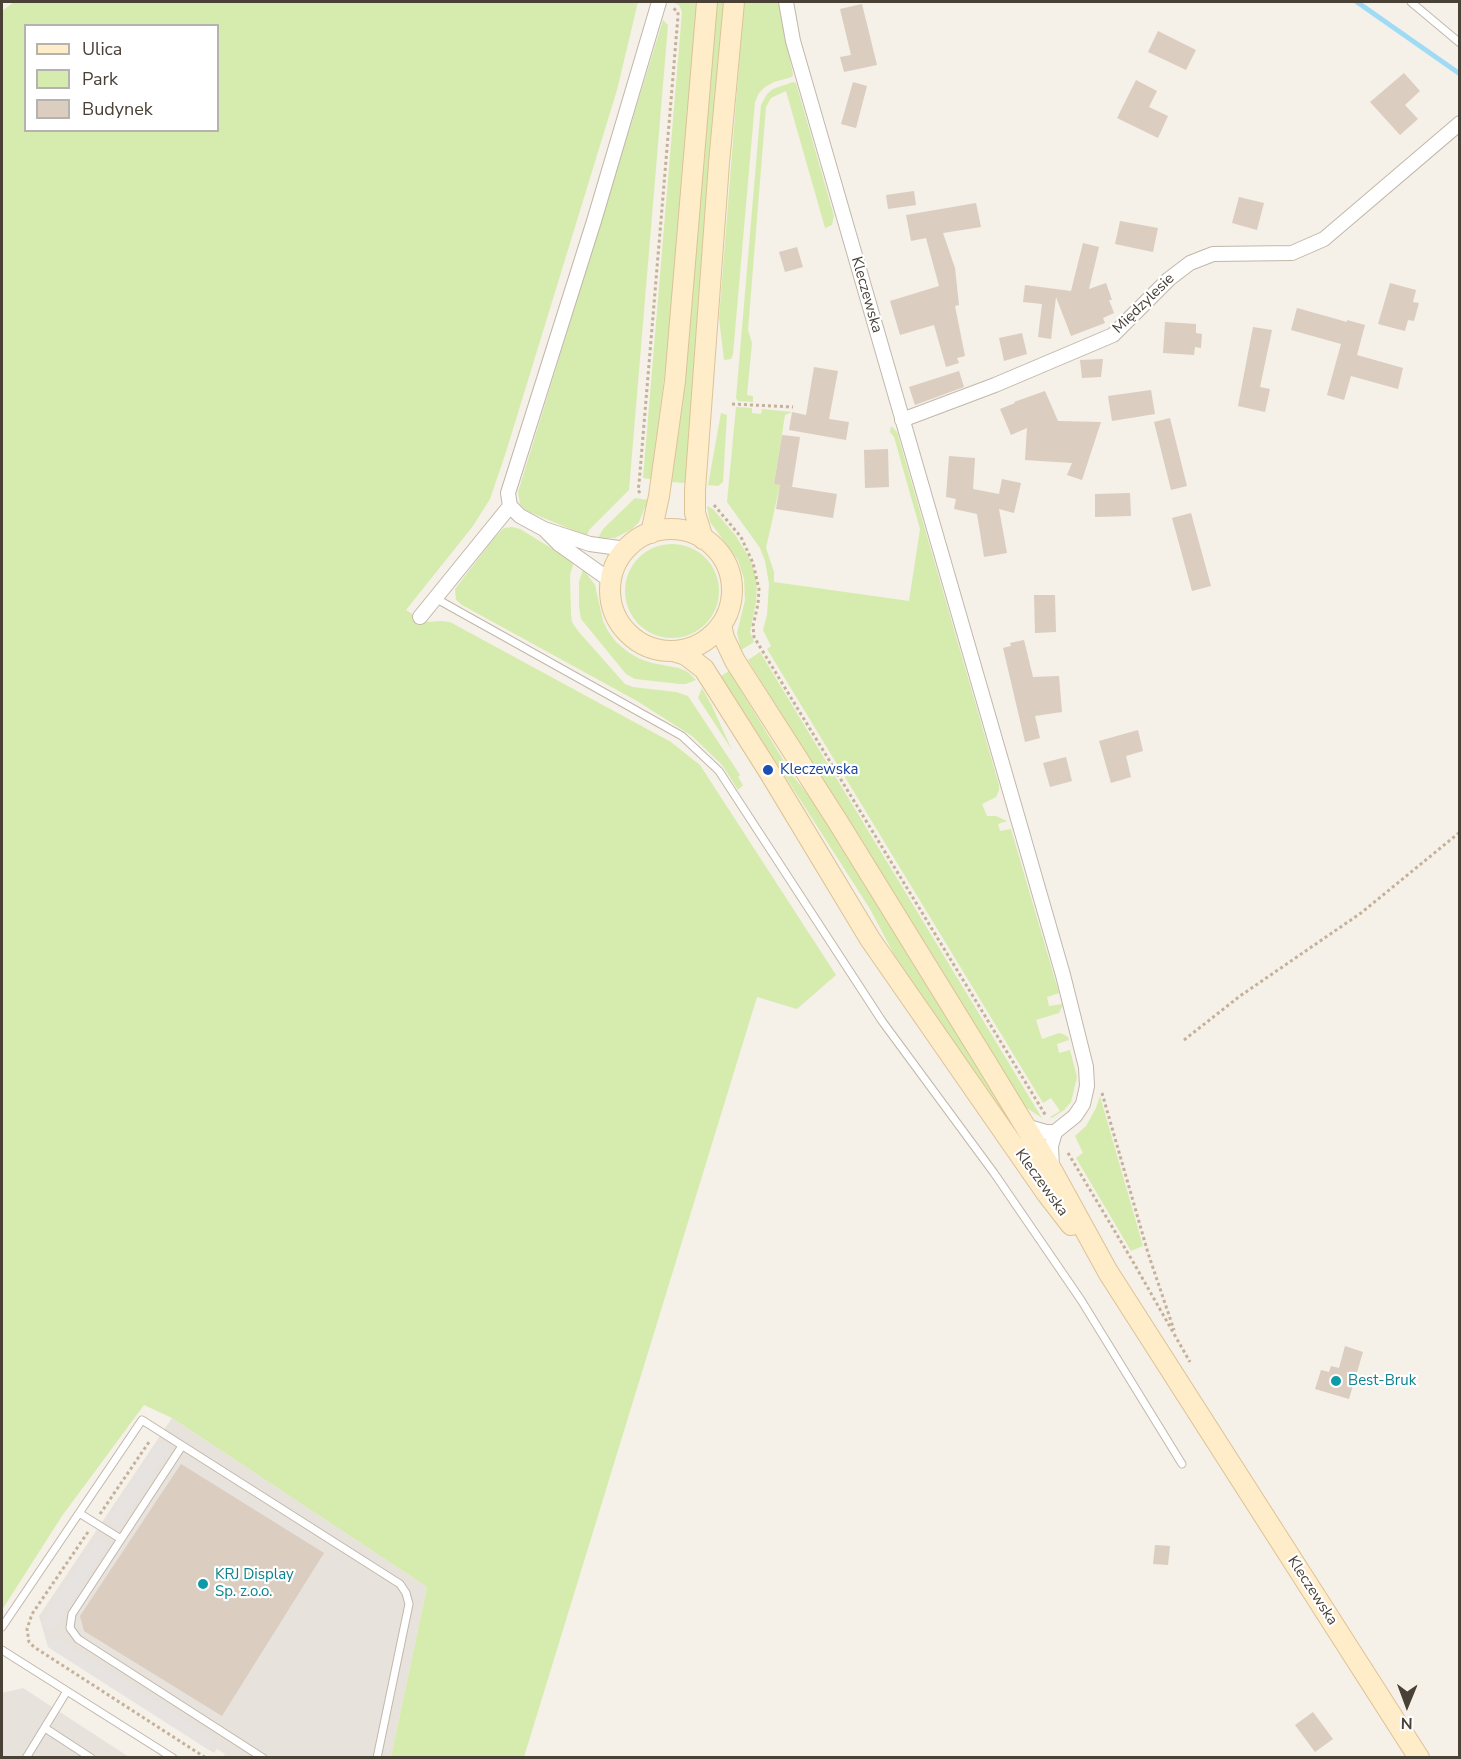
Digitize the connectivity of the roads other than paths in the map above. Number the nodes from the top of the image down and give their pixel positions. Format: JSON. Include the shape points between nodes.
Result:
{"nodes":[{"id":1,"x":707,"y":2,"type":"edge"},
{"id":2,"x":734,"y":2,"type":"edge"},
{"id":3,"x":786,"y":2,"type":"edge"},
{"id":4,"x":1410,"y":2,"type":"edge"},
{"id":5,"x":664,"y":3,"type":"edge"},
{"id":6,"x":1460,"y":43,"type":"edge"},
{"id":7,"x":1460,"y":123,"type":"edge"},
{"id":8,"x":902,"y":420,"type":"junction"},
{"id":9,"x":510,"y":506,"type":"junction"},
{"id":10,"x":544,"y":529,"type":"junction"},
{"id":11,"x":651,"y":533,"type":"junction"},
{"id":12,"x":703,"y":539,"type":"junction"},
{"id":13,"x":626,"y":549,"type":"junction"},
{"id":14,"x":610,"y":581,"type":"junction"},
{"id":15,"x":435,"y":598,"type":"junction"},
{"id":16,"x":420,"y":617,"type":"dead end"},
{"id":17,"x":721,"y":625,"type":"junction"},
{"id":18,"x":673,"y":651,"type":"junction"},
{"id":19,"x":1023,"y":1123,"type":"junction"},
{"id":20,"x":1055,"y":1132,"type":"junction"},
{"id":21,"x":1053,"y":1172,"type":"junction"},
{"id":22,"x":1108,"y":1272,"type":"junction"},
{"id":23,"x":182,"y":1446,"type":"junction"},
{"id":24,"x":1182,"y":1464,"type":"dead end"},
{"id":25,"x":79,"y":1513,"type":"junction"},
{"id":26,"x":121,"y":1539,"type":"junction"},
{"id":27,"x":2,"y":1627,"type":"edge"},
{"id":28,"x":2,"y":1650,"type":"edge"},
{"id":29,"x":67,"y":1691,"type":"junction"},
{"id":30,"x":45,"y":1728,"type":"junction"},
{"id":31,"x":26,"y":1758,"type":"edge"},
{"id":32,"x":91,"y":1758,"type":"edge"},
{"id":33,"x":173,"y":1758,"type":"edge"},
{"id":34,"x":263,"y":1758,"type":"edge"},
{"id":35,"x":377,"y":1758,"type":"edge"},
{"id":36,"x":1419,"y":1758,"type":"edge"}],
"edges":[{"from":1,"to":11,"type":"main road","via":[[675,381],[660,496]]},
{"from":2,"to":12,"type":"main road","via":[[695,500]]},
{"from":3,"to":8,"type":"street","name":"Kleczewska","via":[[793,41]]},
{"from":4,"to":6,"type":"lane"},
{"from":5,"to":9,"type":"street","via":[[508,493]]},
{"from":7,"to":8,"type":"street","name":"Międzylesie","via":[[1324,239],[1292,253],[1213,254],[1190,263],[1113,335]]},
{"from":8,"to":20,"type":"street","name":"Kleczewska","via":[[1083,1056],[1087,1086],[1083,1104]]},
{"from":9,"to":10,"type":"street"},
{"from":9,"to":15,"type":"street"},
{"from":10,"to":13,"type":"street","via":[[590,544]]},
{"from":10,"to":14,"type":"street"},
{"from":11,"to":12,"type":"main road","via":[[678,530]]},
{"from":11,"to":13,"type":"main road"},
{"from":12,"to":17,"type":"main road","via":[[720,556],[730,578],[732,594]]},
{"from":13,"to":14,"type":"main road"},
{"from":14,"to":18,"type":"main road","via":[[615,615],[626,631],[651,648]]},
{"from":15,"to":16,"type":"street"},
{"from":15,"to":24,"type":"lane","via":[[682,736],[719,771],[882,1021],[1081,1300]]},
{"from":17,"to":18,"type":"main road","via":[[700,643]]},
{"from":17,"to":19,"type":"main road","name":"Kleczewska","via":[[735,661]]},
{"from":18,"to":22,"type":"main road","name":"Kleczewska","via":[[686,655],[704,669],[870,939],[1047,1194]]},
{"from":19,"to":20,"type":"street","name":"Kleczewska"},
{"from":19,"to":21,"type":"main road","name":"Kleczewska"},
{"from":20,"to":21,"type":"street","name":"Kleczewska","via":[[1051,1146]]},
{"from":21,"to":22,"type":"main road","name":"Kleczewska"},
{"from":22,"to":36,"type":"main road","name":"Kleczewska"},
{"from":23,"to":25,"type":"lane","via":[[142,1420]]},
{"from":23,"to":26,"type":"lane"},
{"from":23,"to":35,"type":"lane","via":[[400,1584],[406,1593],[409,1604]]},
{"from":25,"to":26,"type":"lane"},
{"from":25,"to":27,"type":"lane"},
{"from":26,"to":34,"type":"lane","via":[[72,1614],[70,1628],[78,1639]]},
{"from":28,"to":29,"type":"lane"},
{"from":29,"to":30,"type":"lane"},
{"from":29,"to":33,"type":"lane"},
{"from":30,"to":31,"type":"lane"},
{"from":30,"to":32,"type":"lane"}]}
